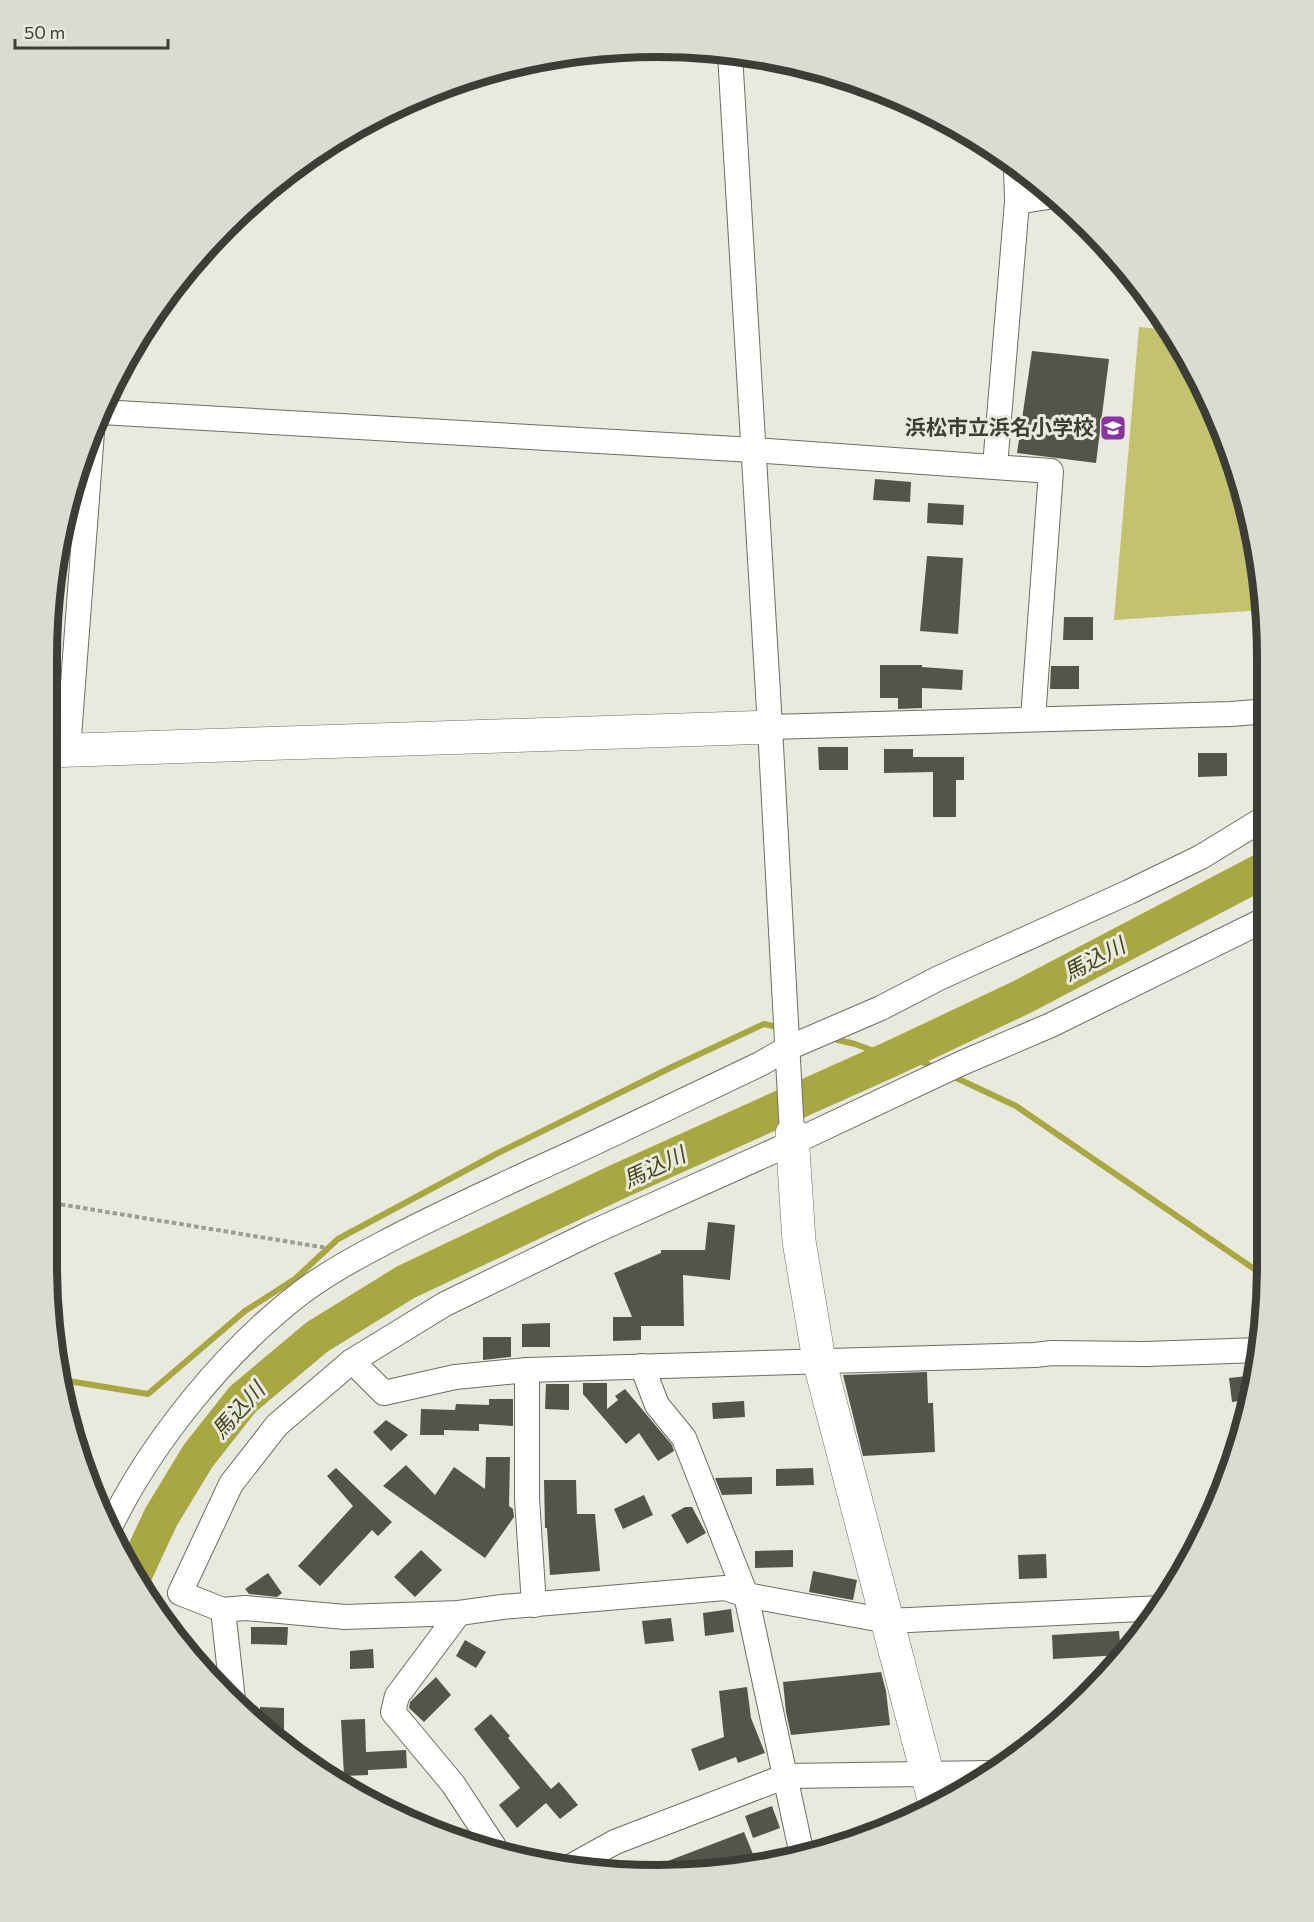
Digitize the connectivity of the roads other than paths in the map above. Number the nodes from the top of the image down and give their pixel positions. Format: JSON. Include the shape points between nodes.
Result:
{"nodes":[{"id":1,"x":730,"y":62,"type":"edge"},
{"id":2,"x":1016,"y":177,"type":"edge"},
{"id":3,"x":1043,"y":198,"type":"edge"},
{"id":4,"x":1017,"y":202,"type":"junction"},
{"id":5,"x":110,"y":413,"type":"edge"},
{"id":6,"x":753,"y":450,"type":"junction"},
{"id":7,"x":995,"y":466,"type":"junction"},
{"id":8,"x":88,"y":467,"type":"edge"},
{"id":9,"x":1257,"y":712,"type":"edge"},
{"id":10,"x":1033,"y":718,"type":"junction"},
{"id":11,"x":770,"y":727,"type":"junction"},
{"id":12,"x":57,"y":750,"type":"edge"},
{"id":13,"x":1257,"y":823,"type":"edge"},
{"id":14,"x":1257,"y":923,"type":"edge"},
{"id":15,"x":788,"y":1051,"type":"junction"},
{"id":16,"x":793,"y":1138,"type":"junction"},
{"id":17,"x":1251,"y":1350,"type":"edge"},
{"id":18,"x":819,"y":1360,"type":"junction"},
{"id":19,"x":352,"y":1361,"type":"junction"},
{"id":20,"x":642,"y":1366,"type":"junction"},
{"id":21,"x":527,"y":1370,"type":"junction"},
{"id":22,"x":114,"y":1518,"type":"edge"},
{"id":23,"x":746,"y":1595,"type":"junction"},
{"id":24,"x":534,"y":1605,"type":"junction"},
{"id":25,"x":223,"y":1610,"type":"junction"},
{"id":26,"x":1147,"y":1610,"type":"edge"},
{"id":27,"x":459,"y":1613,"type":"junction"},
{"id":28,"x":888,"y":1621,"type":"junction"},
{"id":29,"x":232,"y":1688,"type":"edge"},
{"id":30,"x":975,"y":1773,"type":"edge"},
{"id":31,"x":928,"y":1774,"type":"junction"},
{"id":32,"x":786,"y":1776,"type":"junction"},
{"id":33,"x":934,"y":1797,"type":"edge"},
{"id":34,"x":491,"y":1841,"type":"edge"},
{"id":35,"x":800,"y":1847,"type":"edge"},
{"id":36,"x":582,"y":1860,"type":"edge"}],
"edges":[{"from":1,"to":6,"type":"street"},
{"from":2,"to":4,"type":"street"},
{"from":3,"to":4,"type":"street"},
{"from":4,"to":7,"type":"street"},
{"from":5,"to":6,"type":"street"},
{"from":6,"to":7,"type":"street"},
{"from":6,"to":11,"type":"street"},
{"from":7,"to":10,"type":"street","via":[[1051,471]]},
{"from":8,"to":12,"type":"street"},
{"from":9,"to":10,"type":"street"},
{"from":10,"to":11,"type":"street"},
{"from":11,"to":12,"type":"street"},
{"from":11,"to":15,"type":"street"},
{"from":13,"to":15,"type":"street","via":[[1202,857]]},
{"from":14,"to":16,"type":"street","via":[[1051,1025]]},
{"from":15,"to":16,"type":"street"},
{"from":15,"to":22,"type":"street","via":[[431,1218],[303,1291],[223,1365],[160,1441]]},
{"from":16,"to":18,"type":"street","via":[[799,1241]]},
{"from":16,"to":19,"type":"street","via":[[445,1304]]},
{"from":17,"to":18,"type":"street"},
{"from":18,"to":20,"type":"street"},
{"from":18,"to":28,"type":"street"},
{"from":19,"to":21,"type":"street","via":[[384,1393],[455,1377]]},
{"from":19,"to":25,"type":"street","via":[[277,1425],[231,1484],[180,1593]]},
{"from":20,"to":21,"type":"street"},
{"from":20,"to":23,"type":"street","via":[[657,1406],[684,1438]]},
{"from":21,"to":24,"type":"street","via":[[527,1499]]},
{"from":23,"to":24,"type":"street","via":[[725,1588]]},
{"from":23,"to":28,"type":"street"},
{"from":23,"to":32,"type":"street"},
{"from":24,"to":27,"type":"street"},
{"from":25,"to":27,"type":"street","via":[[245,1608],[345,1617]]},
{"from":25,"to":29,"type":"street"},
{"from":26,"to":28,"type":"street"},
{"from":27,"to":34,"type":"street","via":[[397,1695],[393,1712],[453,1784]]},
{"from":28,"to":31,"type":"street"},
{"from":30,"to":31,"type":"street"},
{"from":31,"to":32,"type":"street"},
{"from":31,"to":33,"type":"street"},
{"from":32,"to":35,"type":"street"},
{"from":32,"to":36,"type":"street","via":[[615,1842]]}]}
